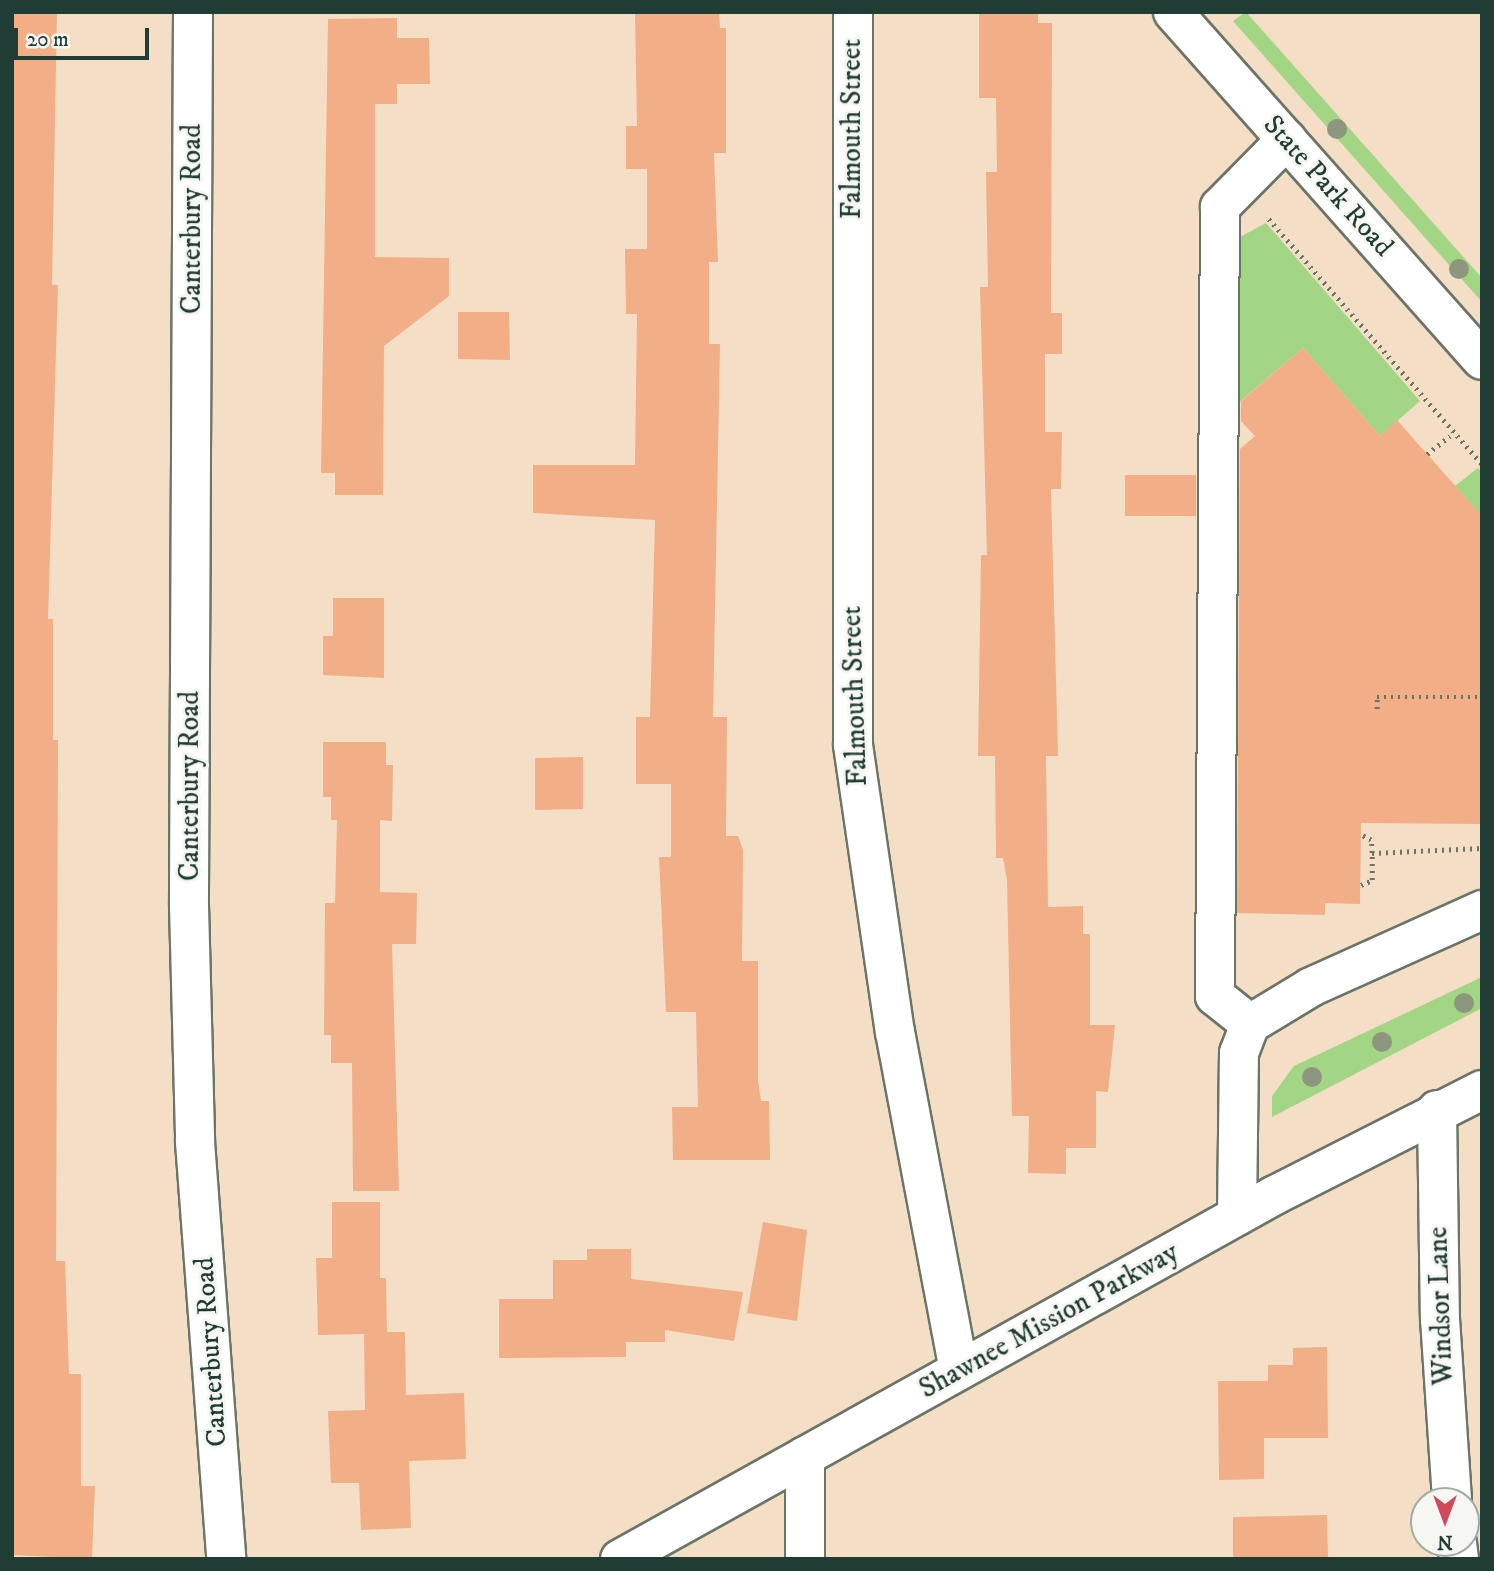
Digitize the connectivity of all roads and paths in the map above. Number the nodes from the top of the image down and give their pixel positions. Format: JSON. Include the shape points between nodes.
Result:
{"nodes":[{"id":1,"x":193,"y":12,"type":"edge"},
{"id":2,"x":853,"y":12,"type":"edge"},
{"id":3,"x":1172,"y":12,"type":"edge"},
{"id":4,"x":1287,"y":139,"type":"junction"},
{"id":5,"x":1239,"y":184,"type":"junction"},
{"id":6,"x":1482,"y":360,"type":"edge"},
{"id":7,"x":1450,"y":436,"type":"dead end"},
{"id":8,"x":1427,"y":454,"type":"dead end"},
{"id":9,"x":1482,"y":464,"type":"edge"},
{"id":10,"x":1482,"y":697,"type":"edge"},
{"id":11,"x":1377,"y":709,"type":"dead end"},
{"id":12,"x":1361,"y":835,"type":"dead end"},
{"id":13,"x":1482,"y":848,"type":"edge"},
{"id":14,"x":1372,"y":853,"type":"junction"},
{"id":15,"x":1361,"y":886,"type":"dead end"},
{"id":16,"x":1482,"y":910,"type":"edge"},
{"id":17,"x":1250,"y":1024,"type":"junction"},
{"id":18,"x":1482,"y":1090,"type":"edge"},
{"id":19,"x":1437,"y":1110,"type":"junction"},
{"id":20,"x":1237,"y":1216,"type":"junction"},
{"id":21,"x":959,"y":1370,"type":"junction"},
{"id":22,"x":805,"y":1456,"type":"junction"},
{"id":23,"x":1451,"y":1487,"type":"edge"},
{"id":24,"x":226,"y":1559,"type":"edge"},
{"id":25,"x":620,"y":1559,"type":"edge"},
{"id":26,"x":805,"y":1559,"type":"edge"}],
"edges":[{"from":1,"to":24,"type":"main road","name":"Canterbury Road","via":[[189,906],[195,1142]]},
{"from":2,"to":21,"type":"main road","name":"Falmouth Street","via":[[853,745],[895,1032]]},
{"from":3,"to":4,"type":"main road","name":"State Park Road"},
{"from":4,"to":5,"type":"main road"},
{"from":4,"to":6,"type":"main road","name":"State Park Road"},
{"from":5,"to":9,"type":"path"},
{"from":5,"to":17,"type":"main road","via":[[1220,206],[1215,996]]},
{"from":7,"to":8,"type":"path"},
{"from":10,"to":11,"type":"path","via":[[1377,697]]},
{"from":12,"to":14,"type":"path","via":[[1371,841]]},
{"from":13,"to":14,"type":"path"},
{"from":14,"to":15,"type":"path","via":[[1372,880]]},
{"from":16,"to":17,"type":"main road","via":[[1311,987]]},
{"from":17,"to":20,"type":"main road","via":[[1240,1053]]},
{"from":18,"to":19,"type":"main road","name":"Shawnee Mission Parkway"},
{"from":19,"to":20,"type":"main road","name":"Shawnee Mission Parkway"},
{"from":19,"to":23,"type":"main road","name":"Windsor Lane","via":[[1440,1319]]},
{"from":20,"to":21,"type":"main road","name":"Shawnee Mission Parkway"},
{"from":21,"to":22,"type":"main road","name":"Shawnee Mission Parkway"},
{"from":22,"to":25,"type":"main road","name":"Shawnee Mission Parkway"},
{"from":22,"to":26,"type":"main road"}]}
